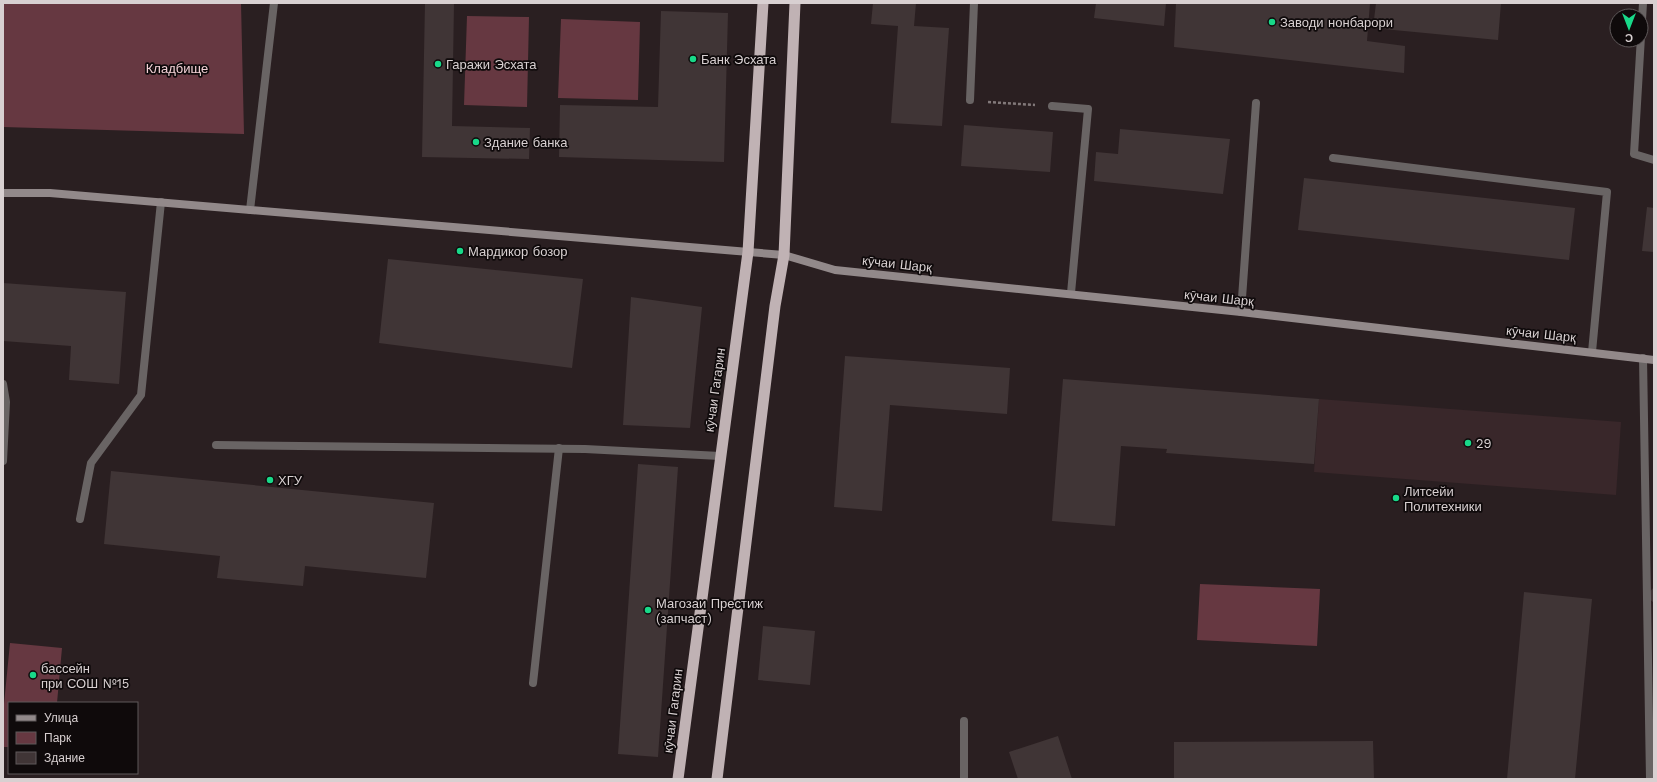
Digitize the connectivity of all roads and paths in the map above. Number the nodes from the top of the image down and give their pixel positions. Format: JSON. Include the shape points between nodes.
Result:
{"nodes":[{"id":1,"x":274,"y":3,"type":"edge"},
{"id":2,"x":763,"y":3,"type":"edge"},
{"id":3,"x":795,"y":3,"type":"edge"},
{"id":4,"x":974,"y":3,"type":"edge"},
{"id":5,"x":1643,"y":3,"type":"edge"},
{"id":6,"x":970,"y":100,"type":"joint"},
{"id":7,"x":1256,"y":103,"type":"dead end"},
{"id":8,"x":1052,"y":106,"type":"joint"},
{"id":9,"x":1333,"y":158,"type":"dead end"},
{"id":10,"x":1654,"y":160,"type":"edge"},
{"id":11,"x":3,"y":192,"type":"edge"},
{"id":12,"x":161,"y":202,"type":"junction"},
{"id":13,"x":250,"y":210,"type":"junction"},
{"id":14,"x":748,"y":252,"type":"junction"},
{"id":15,"x":784,"y":255,"type":"junction"},
{"id":16,"x":1071,"y":294,"type":"junction"},
{"id":17,"x":1241,"y":312,"type":"junction"},
{"id":18,"x":1592,"y":352,"type":"junction"},
{"id":19,"x":1643,"y":358,"type":"junction"},
{"id":20,"x":1654,"y":360,"type":"edge"},
{"id":21,"x":3,"y":384,"type":"edge"},
{"id":22,"x":216,"y":445,"type":"dead end"},
{"id":23,"x":559,"y":448,"type":"junction"},
{"id":24,"x":720,"y":456,"type":"junction"},
{"id":25,"x":3,"y":461,"type":"edge"},
{"id":26,"x":80,"y":519,"type":"dead end"},
{"id":27,"x":533,"y":683,"type":"dead end"},
{"id":28,"x":964,"y":721,"type":"dead end"},
{"id":29,"x":678,"y":779,"type":"edge"},
{"id":30,"x":717,"y":779,"type":"edge"},
{"id":31,"x":964,"y":779,"type":"edge"},
{"id":32,"x":1650,"y":779,"type":"edge"}],
"edges":[{"from":1,"to":13,"type":"street"},
{"from":2,"to":14,"type":"highway","name":"кӯчаи Гагарин"},
{"from":3,"to":15,"type":"highway"},
{"from":4,"to":6,"type":"street"},
{"from":5,"to":10,"type":"street","via":[[1634,154]]},
{"from":6,"to":8,"type":"path"},
{"from":7,"to":17,"type":"street"},
{"from":8,"to":16,"type":"street","via":[[1088,109]]},
{"from":9,"to":18,"type":"street","via":[[1607,192]]},
{"from":11,"to":12,"type":"main road","name":"кӯчаи Шарқ","via":[[50,192]]},
{"from":12,"to":13,"type":"main road","name":"кӯчаи Шарқ"},
{"from":12,"to":26,"type":"street","via":[[141,395],[91,463]]},
{"from":13,"to":14,"type":"main road","name":"кӯчаи Шарқ"},
{"from":14,"to":15,"type":"main road","name":"кӯчаи Шарқ"},
{"from":14,"to":24,"type":"highway","name":"кӯчаи Гагарин"},
{"from":15,"to":16,"type":"main road","name":"кӯчаи Шарқ","via":[[835,270]]},
{"from":15,"to":30,"type":"highway","via":[[775,306]]},
{"from":16,"to":17,"type":"main road","name":"кӯчаи Шарқ"},
{"from":17,"to":18,"type":"main road","name":"кӯчаи Шарқ"},
{"from":18,"to":19,"type":"main road","name":"кӯчаи Шарқ"},
{"from":19,"to":20,"type":"main road","name":"кӯчаи Шарқ"},
{"from":19,"to":32,"type":"street"},
{"from":21,"to":25,"type":"street","via":[[6,402]]},
{"from":22,"to":23,"type":"street"},
{"from":23,"to":24,"type":"street"},
{"from":23,"to":27,"type":"street"},
{"from":24,"to":29,"type":"highway","name":"кӯчаи Гагарин"},
{"from":28,"to":31,"type":"street"}]}
